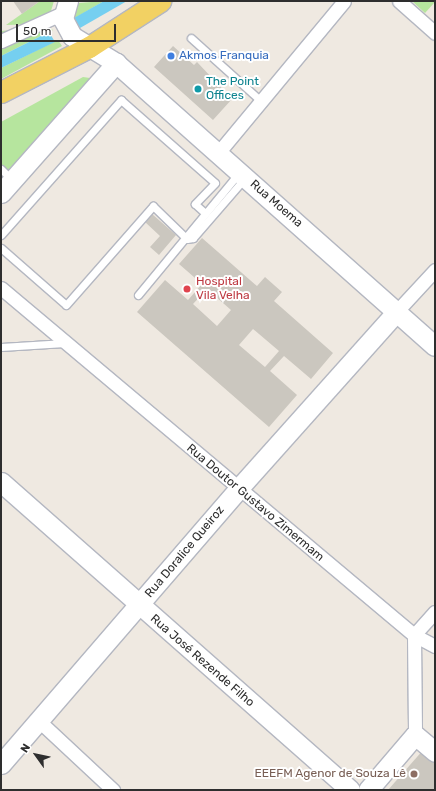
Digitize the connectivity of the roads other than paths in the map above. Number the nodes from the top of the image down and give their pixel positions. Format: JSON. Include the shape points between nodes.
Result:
{"nodes":[{"id":1,"x":344,"y":1,"type":"edge"},
{"id":2,"x":399,"y":1,"type":"edge"},
{"id":3,"x":153,"y":4,"type":"edge"},
{"id":4,"x":66,"y":7,"type":"edge"},
{"id":5,"x":120,"y":28,"type":"junction"},
{"id":6,"x":435,"y":33,"type":"edge"},
{"id":7,"x":191,"y":38,"type":"dead end"},
{"id":8,"x":1,"y":41,"type":"edge"},
{"id":9,"x":89,"y":46,"type":"junction"},
{"id":10,"x":116,"y":63,"type":"junction"},
{"id":11,"x":1,"y":92,"type":"edge"},
{"id":12,"x":262,"y":101,"type":"junction"},
{"id":13,"x":218,"y":153,"type":"junction"},
{"id":14,"x":242,"y":175,"type":"junction"},
{"id":15,"x":5,"y":181,"type":"edge"},
{"id":16,"x":205,"y":213,"type":"junction"},
{"id":17,"x":1,"y":235,"type":"edge"},
{"id":18,"x":187,"y":239,"type":"junction"},
{"id":19,"x":1,"y":248,"type":"edge"},
{"id":20,"x":435,"y":270,"type":"edge"},
{"id":21,"x":1,"y":288,"type":"edge"},
{"id":22,"x":138,"y":295,"type":"dead end"},
{"id":23,"x":397,"y":311,"type":"junction"},
{"id":24,"x":65,"y":343,"type":"junction"},
{"id":25,"x":435,"y":346,"type":"edge"},
{"id":26,"x":1,"y":347,"type":"edge"},
{"id":27,"x":1,"y":482,"type":"edge"},
{"id":28,"x":238,"y":489,"type":"junction"},
{"id":29,"x":139,"y":606,"type":"junction"},
{"id":30,"x":435,"y":612,"type":"edge"},
{"id":31,"x":414,"y":635,"type":"junction"},
{"id":32,"x":435,"y":646,"type":"edge"},
{"id":33,"x":38,"y":720,"type":"junction"},
{"id":34,"x":415,"y":735,"type":"junction"},
{"id":35,"x":435,"y":752,"type":"edge"},
{"id":36,"x":1,"y":764,"type":"edge"},
{"id":37,"x":113,"y":790,"type":"edge"},
{"id":38,"x":350,"y":790,"type":"edge"},
{"id":39,"x":368,"y":790,"type":"edge"}],
"edges":[{"from":1,"to":12,"type":"street"},
{"from":2,"to":6,"type":"street"},
{"from":3,"to":5,"type":"main road"},
{"from":4,"to":8,"type":"street"},
{"from":4,"to":9,"type":"street","name":"Rua Moema","via":[[68,31]]},
{"from":5,"to":9,"type":"main road"},
{"from":5,"to":10,"type":"street","via":[[112,45]]},
{"from":7,"to":12,"type":"lane"},
{"from":9,"to":10,"type":"street","name":"Rua Moema"},
{"from":9,"to":11,"type":"main road"},
{"from":10,"to":13,"type":"street","name":"Rua Moema"},
{"from":10,"to":15,"type":"street"},
{"from":12,"to":13,"type":"street"},
{"from":13,"to":14,"type":"street","name":"Rua Moema"},
{"from":14,"to":16,"type":"lane"},
{"from":14,"to":18,"type":"lane","via":[[193,238]]},
{"from":14,"to":23,"type":"street","name":"Rua Moema"},
{"from":16,"to":17,"type":"lane","via":[[195,204],[214,183],[121,100]]},
{"from":16,"to":18,"type":"lane"},
{"from":18,"to":19,"type":"lane","via":[[153,206],[66,306]]},
{"from":18,"to":22,"type":"lane"},
{"from":20,"to":23,"type":"street","name":"Rua Doralice Queiroz"},
{"from":21,"to":24,"type":"street","name":"Rua Doutor Gustavo Zimermam"},
{"from":23,"to":25,"type":"street","name":"Rua Moema"},
{"from":23,"to":28,"type":"street","name":"Rua Doralice Queiroz"},
{"from":24,"to":26,"type":"lane"},
{"from":24,"to":28,"type":"street","name":"Rua Doutor Gustavo Zimermam"},
{"from":27,"to":29,"type":"street","name":"Rua José Rezende Filho"},
{"from":28,"to":29,"type":"street","name":"Rua Doralice Queiroz"},
{"from":28,"to":31,"type":"street","name":"Rua Doutor Gustavo Zimermam"},
{"from":29,"to":33,"type":"street","name":"Rua Doralice Queiroz"},
{"from":29,"to":38,"type":"street","name":"Rua José Rezende Filho"},
{"from":30,"to":31,"type":"street"},
{"from":31,"to":32,"type":"street","name":"Rua Doutor Gustavo Zimermam"},
{"from":31,"to":34,"type":"street"},
{"from":33,"to":36,"type":"street","name":"Rua Doralice Queiroz"},
{"from":33,"to":37,"type":"street"},
{"from":34,"to":35,"type":"street"},
{"from":34,"to":39,"type":"street"}]}
